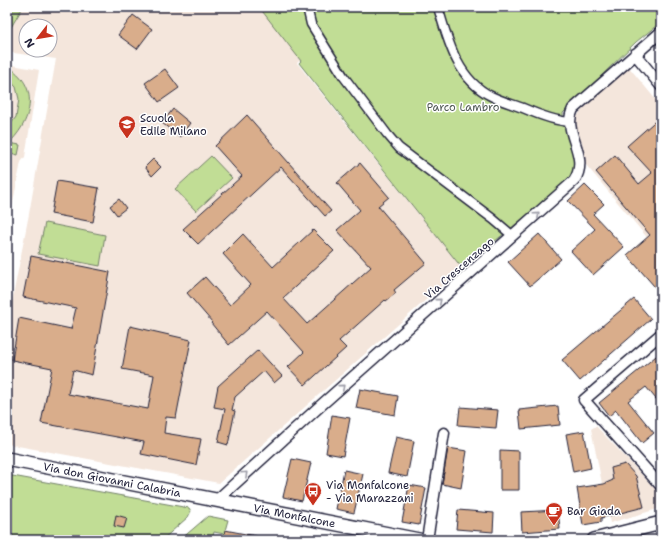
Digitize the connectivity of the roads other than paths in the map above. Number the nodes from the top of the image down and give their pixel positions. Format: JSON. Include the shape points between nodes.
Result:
{"nodes":[{"id":1,"x":307,"y":7,"type":"edge"},
{"id":2,"x":438,"y":7,"type":"edge"},
{"id":3,"x":661,"y":32,"type":"edge"},
{"id":4,"x":635,"y":54,"type":"junction"},
{"id":5,"x":661,"y":86,"type":"edge"},
{"id":6,"x":570,"y":122,"type":"junction"},
{"id":7,"x":513,"y":236,"type":"junction"},
{"id":8,"x":661,"y":334,"type":"edge"},
{"id":9,"x":444,"y":433,"type":"dead end"},
{"id":10,"x":7,"y":459,"type":"edge"},
{"id":11,"x":661,"y":486,"type":"edge"},
{"id":12,"x":216,"y":500,"type":"junction"},
{"id":13,"x":661,"y":523,"type":"edge"},
{"id":14,"x":419,"y":540,"type":"edge"},
{"id":15,"x":427,"y":540,"type":"edge"},
{"id":16,"x":594,"y":540,"type":"edge"}],
"edges":[{"from":1,"to":7,"type":"street","via":[[311,24],[344,77],[399,148]]},
{"from":2,"to":6,"type":"street","via":[[456,61],[471,81],[491,96],[536,114]]},
{"from":3,"to":4,"type":"street"},
{"from":4,"to":5,"type":"street"},
{"from":4,"to":6,"type":"street","via":[[576,105],[571,113]]},
{"from":7,"to":6,"type":"street","name":"Via Crescenzago","one_way":true,"via":[[576,178],[579,160]]},
{"from":12,"to":7,"type":"street","name":"Via Crescenzago","one_way":true},
{"from":8,"to":11,"type":"street","via":[[584,401]]},
{"from":9,"to":15,"type":"street"},
{"from":10,"to":12,"type":"street","name":"Via don Giovanni Calabria"},
{"from":12,"to":14,"type":"street","name":"Via Monfalcone"},
{"from":13,"to":16,"type":"street"}]}
